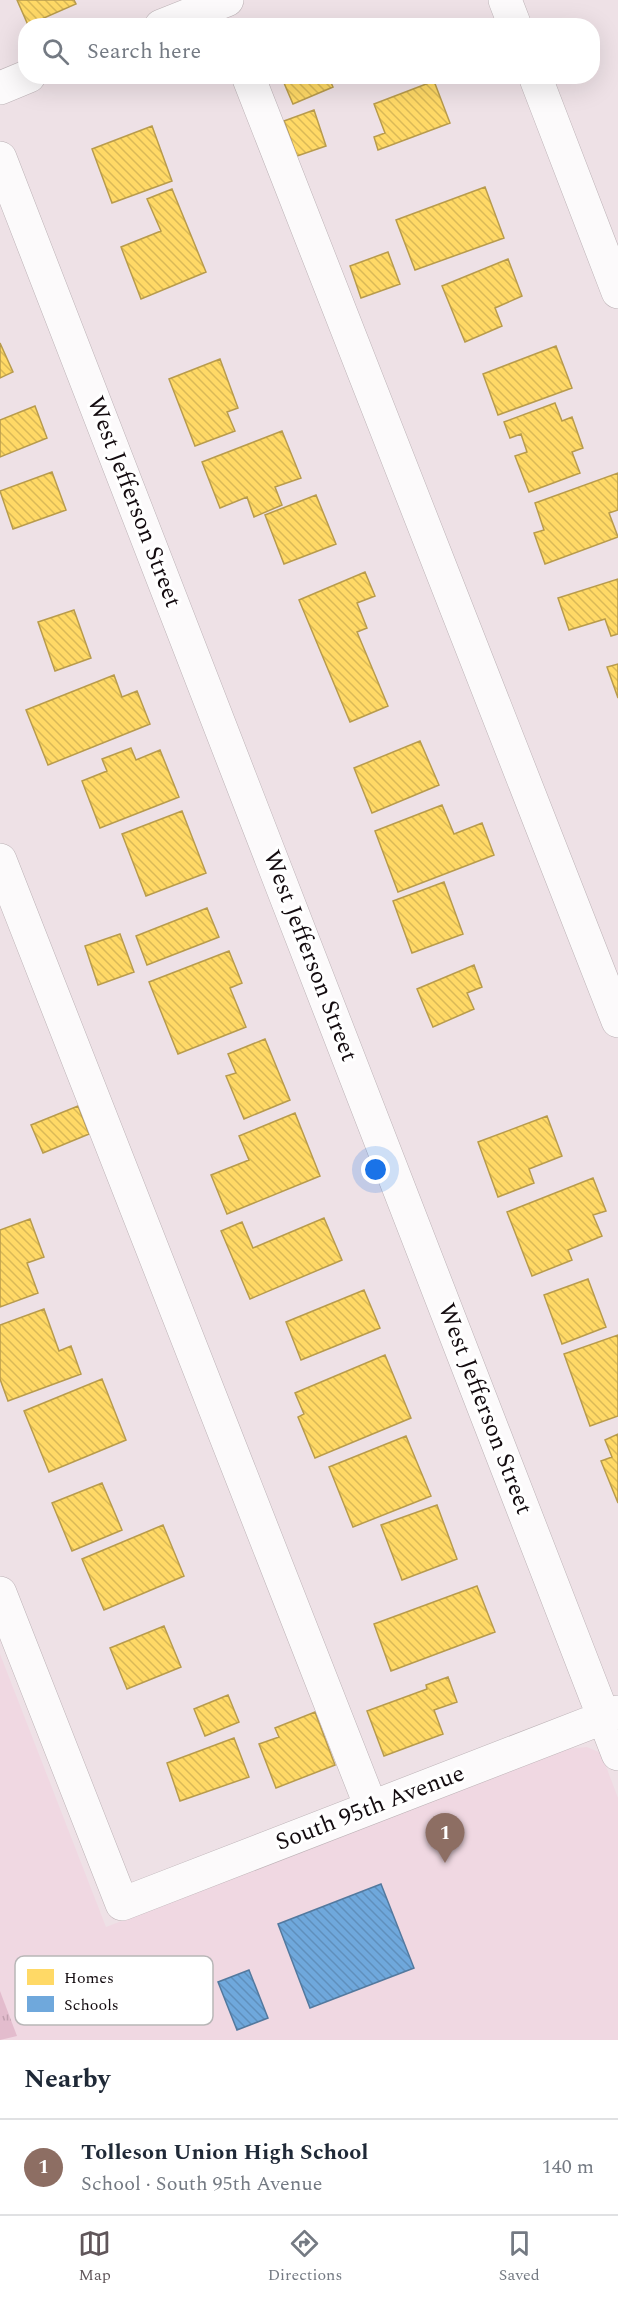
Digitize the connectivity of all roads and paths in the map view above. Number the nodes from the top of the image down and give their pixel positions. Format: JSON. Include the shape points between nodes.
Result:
{"nodes":[{"id":1,"x":506,"y":0,"type":"edge"},
{"id":2,"x":224,"y":10,"type":"edge"},
{"id":3,"x":192,"y":18,"type":"edge"},
{"id":4,"x":512,"y":18,"type":"edge"},
{"id":5,"x":18,"y":81,"type":"edge"},
{"id":6,"x":251,"y":84,"type":"edge"},
{"id":7,"x":538,"y":84,"type":"edge"},
{"id":8,"x":0,"y":88,"type":"edge"},
{"id":9,"x":0,"y":158,"type":"edge"},
{"id":10,"x":618,"y":292,"type":"edge"},
{"id":11,"x":0,"y":860,"type":"edge"},
{"id":12,"x":618,"y":1021,"type":"edge"},
{"id":13,"x":0,"y":1593,"type":"edge"},
{"id":14,"x":611,"y":1715,"type":"edge"},
{"id":15,"x":618,"y":1754,"type":"edge"},
{"id":16,"x":371,"y":1807,"type":"junction"}],
"edges":[{"from":1,"to":4,"type":"street"},
{"from":2,"to":3,"type":"street"},
{"from":5,"to":8,"type":"street"},
{"from":6,"to":12,"type":"street"},
{"from":7,"to":10,"type":"street"},
{"from":9,"to":14,"type":"street","name":"West Jefferson Street"},
{"from":11,"to":16,"type":"street"},
{"from":13,"to":16,"type":"street","name":"South 95th Avenue","via":[[122,1904]]},
{"from":14,"to":15,"type":"street","name":"West Jefferson Street"},
{"from":14,"to":16,"type":"street","name":"South 95th Avenue"}]}
